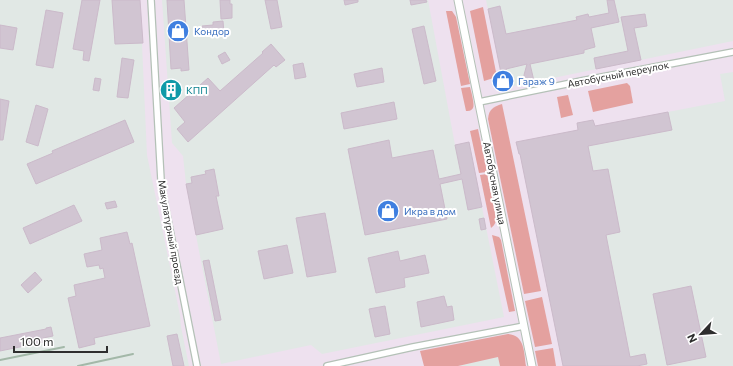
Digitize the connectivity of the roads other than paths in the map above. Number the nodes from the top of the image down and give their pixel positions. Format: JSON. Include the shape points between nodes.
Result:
{"nodes":[{"id":1,"x":151,"y":0,"type":"edge"},
{"id":2,"x":458,"y":0,"type":"edge"},
{"id":3,"x":733,"y":52,"type":"edge"},
{"id":4,"x":479,"y":102,"type":"junction"},
{"id":5,"x":524,"y":326,"type":"junction"},
{"id":6,"x":197,"y":366,"type":"edge"},
{"id":7,"x":327,"y":366,"type":"edge"},
{"id":8,"x":532,"y":366,"type":"edge"}],
"edges":[{"from":1,"to":6,"type":"street","name":"Макулатурный проезд","via":[[161,180]]},
{"from":2,"to":4,"type":"street","name":"Автобусная улица"},
{"from":3,"to":4,"type":"street","name":"Автобусный переулок"},
{"from":4,"to":5,"type":"street","name":"Автобусная улица"},
{"from":5,"to":7,"type":"street"},
{"from":5,"to":8,"type":"street","name":"Автобусная улица"}]}
